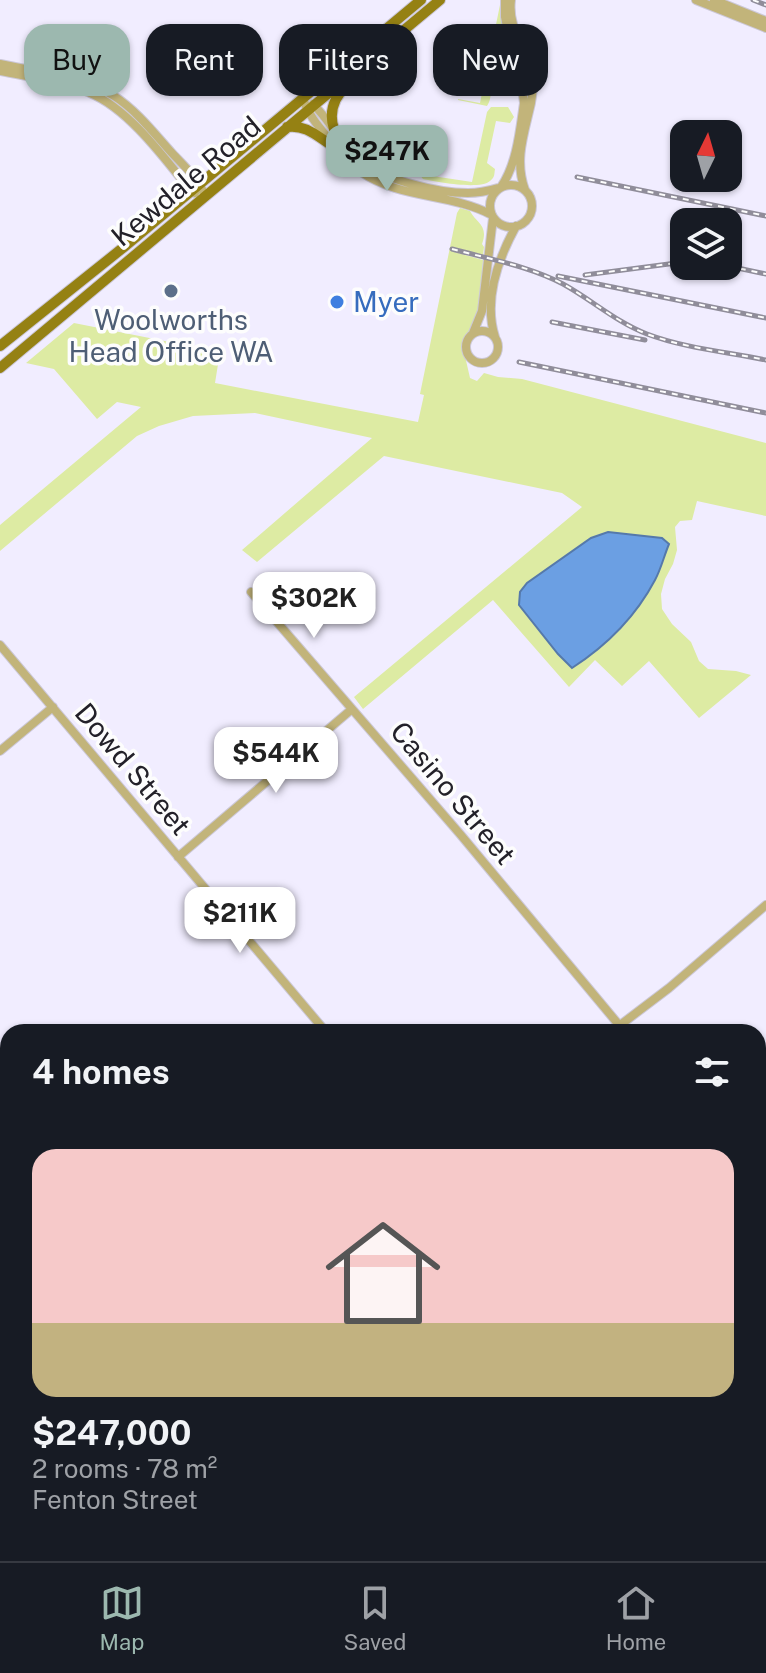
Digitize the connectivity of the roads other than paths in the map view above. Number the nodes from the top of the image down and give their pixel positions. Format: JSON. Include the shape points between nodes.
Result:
{"nodes":[{"id":1,"x":421,"y":0,"type":"edge"},
{"id":2,"x":440,"y":0,"type":"edge"},
{"id":3,"x":508,"y":0,"type":"edge"},
{"id":4,"x":696,"y":0,"type":"edge"},
{"id":5,"x":714,"y":0,"type":"edge"},
{"id":6,"x":766,"y":21,"type":"edge"},
{"id":7,"x":411,"y":24,"type":"edge"},
{"id":8,"x":766,"y":28,"type":"edge"},
{"id":9,"x":0,"y":64,"type":"edge"},
{"id":10,"x":0,"y":71,"type":"edge"},
{"id":11,"x":325,"y":96,"type":"edge"},
{"id":12,"x":338,"y":96,"type":"edge"},
{"id":13,"x":303,"y":98,"type":"junction"},
{"id":14,"x":310,"y":108,"type":"junction"},
{"id":15,"x":287,"y":127,"type":"junction"},
{"id":16,"x":334,"y":129,"type":"junction"},
{"id":17,"x":338,"y":149,"type":"junction"},
{"id":18,"x":196,"y":188,"type":"junction"},
{"id":19,"x":500,"y":188,"type":"junction"},
{"id":20,"x":525,"y":190,"type":"junction"},
{"id":21,"x":205,"y":196,"type":"junction"},
{"id":22,"x":492,"y":217,"type":"junction"},
{"id":23,"x":516,"y":226,"type":"junction"},
{"id":24,"x":85,"y":278,"type":"junction"},
{"id":25,"x":94,"y":289,"type":"junction"},
{"id":26,"x":473,"y":333,"type":"junction"},
{"id":27,"x":495,"y":337,"type":"junction"},
{"id":28,"x":0,"y":346,"type":"edge"},
{"id":29,"x":0,"y":368,"type":"edge"},
{"id":30,"x":251,"y":592,"type":"dead end"},
{"id":31,"x":0,"y":645,"type":"edge"},
{"id":32,"x":53,"y":707,"type":"junction"},
{"id":33,"x":352,"y":709,"type":"junction"},
{"id":34,"x":0,"y":751,"type":"edge"},
{"id":35,"x":178,"y":857,"type":"junction"},
{"id":36,"x":766,"y":905,"type":"edge"},
{"id":37,"x":319,"y":1024,"type":"edge"},
{"id":38,"x":618,"y":1024,"type":"edge"},
{"id":39,"x":620,"y":1024,"type":"edge"}],
"edges":[{"from":1,"to":13,"type":"main road","name":"Kewdale Road"},
{"from":2,"to":7,"type":"main road","name":"Kewdale Road"},
{"from":3,"to":19,"type":"street","via":[[512,76],[524,103],[512,166]]},
{"from":3,"to":20,"type":"street","via":[[512,26],[533,79],[519,160]]},
{"from":4,"to":8,"type":"street"},
{"from":5,"to":6,"type":"street"},
{"from":9,"to":18,"type":"street","via":[[111,94],[133,111]]},
{"from":10,"to":18,"type":"street","via":[[104,99]]},
{"from":11,"to":14,"type":"main road","name":"Kewdale Road"},
{"from":12,"to":16,"type":"main road","via":[[331,119]]},
{"from":13,"to":14,"type":"street"},
{"from":13,"to":18,"type":"main road","name":"Kewdale Road"},
{"from":14,"to":15,"type":"main road","name":"Kewdale Road"},
{"from":14,"to":16,"type":"street"},
{"from":14,"to":17,"type":"street"},
{"from":15,"to":17,"type":"main road","via":[[307,129]]},
{"from":15,"to":21,"type":"main road","name":"Kewdale Road"},
{"from":16,"to":19,"type":"street","via":[[360,160],[392,178],[459,193]]},
{"from":17,"to":22,"type":"street","via":[[361,172],[386,185],[460,203]]},
{"from":18,"to":21,"type":"street"},
{"from":18,"to":24,"type":"main road","name":"Kewdale Road"},
{"from":19,"to":20,"type":"street","via":[[514,185]]},
{"from":19,"to":22,"type":"street","via":[[491,198]]},
{"from":20,"to":23,"type":"street","via":[[531,211]]},
{"from":21,"to":25,"type":"main road","name":"Kewdale Road"},
{"from":22,"to":23,"type":"street","via":[[503,226]]},
{"from":22,"to":26,"type":"street","via":[[482,311]]},
{"from":23,"to":27,"type":"street","via":[[495,274],[490,313]]},
{"from":24,"to":25,"type":"main road"},
{"from":24,"to":28,"type":"main road","name":"Kewdale Road"},
{"from":25,"to":29,"type":"main road","name":"Kewdale Road"},
{"from":26,"to":27,"type":"street"},
{"from":26,"to":27,"type":"street","via":[[466,351],[480,364],[496,356]]},
{"from":30,"to":33,"type":"street","name":"Casino Street"},
{"from":31,"to":32,"type":"street","name":"Dowd Street"},
{"from":32,"to":34,"type":"street"},
{"from":32,"to":35,"type":"street","name":"Dowd Street"},
{"from":33,"to":35,"type":"street"},
{"from":33,"to":38,"type":"street","name":"Casino Street"},
{"from":35,"to":37,"type":"street","name":"Dowd Street"},
{"from":36,"to":39,"type":"street"}]}
